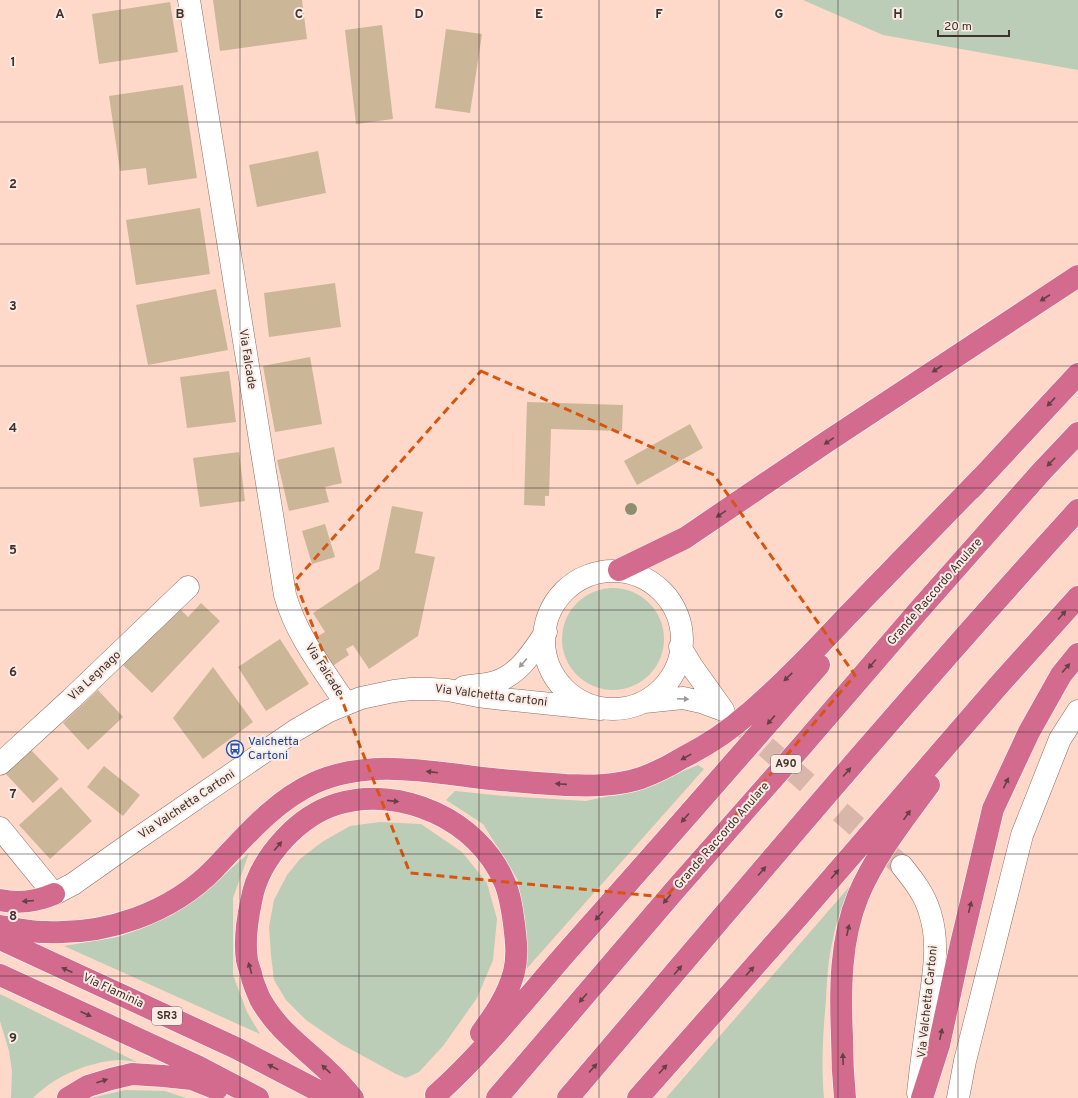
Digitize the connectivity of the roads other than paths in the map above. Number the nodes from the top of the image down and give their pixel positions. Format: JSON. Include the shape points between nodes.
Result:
{"nodes":[{"id":1,"x":189,"y":0,"type":"edge"},
{"id":2,"x":1078,"y":276,"type":"edge"},
{"id":3,"x":1078,"y":374,"type":"edge"},
{"id":4,"x":1078,"y":433,"type":"edge"},
{"id":5,"x":981,"y":478,"type":"junction"},
{"id":6,"x":1078,"y":510,"type":"edge"},
{"id":7,"x":619,"y":570,"type":"junction"},
{"id":8,"x":188,"y":587,"type":"dead end"},
{"id":9,"x":1078,"y":597,"type":"edge"},
{"id":10,"x":546,"y":632,"type":"junction"},
{"id":11,"x":680,"y":647,"type":"junction"},
{"id":12,"x":1078,"y":654,"type":"edge"},
{"id":13,"x":998,"y":686,"type":"junction"},
{"id":14,"x":448,"y":690,"type":"junction"},
{"id":15,"x":644,"y":702,"type":"junction"},
{"id":16,"x":346,"y":704,"type":"junction"},
{"id":17,"x":602,"y":708,"type":"junction"},
{"id":18,"x":1078,"y":711,"type":"edge"},
{"id":19,"x":0,"y":764,"type":"edge"},
{"id":20,"x":0,"y":828,"type":"edge"},
{"id":21,"x":902,"y":866,"type":"tunnel mouth"},
{"id":22,"x":54,"y":894,"type":"junction"},
{"id":23,"x":0,"y":900,"type":"edge"},
{"id":24,"x":0,"y":926,"type":"edge"},
{"id":25,"x":0,"y":939,"type":"edge"},
{"id":26,"x":0,"y":975,"type":"edge"},
{"id":27,"x":435,"y":1097,"type":"edge"},
{"id":28,"x":68,"y":1098,"type":"edge"},
{"id":29,"x":241,"y":1098,"type":"edge"},
{"id":30,"x":258,"y":1098,"type":"edge"},
{"id":31,"x":332,"y":1098,"type":"edge"},
{"id":32,"x":353,"y":1098,"type":"edge"},
{"id":33,"x":498,"y":1098,"type":"edge"},
{"id":34,"x":568,"y":1098,"type":"edge"},
{"id":35,"x":638,"y":1098,"type":"edge"},
{"id":36,"x":845,"y":1098,"type":"edge"},
{"id":37,"x":917,"y":1098,"type":"edge"},
{"id":38,"x":922,"y":1098,"type":"edge"},
{"id":39,"x":958,"y":1098,"type":"edge"}],
"edges":[{"from":1,"to":16,"type":"street","name":"Via Falcade","via":[[285,595],[307,646]]},
{"from":2,"to":7,"type":"highway","one_way":true,"via":[[685,538]]},
{"from":3,"to":5,"type":"highway","one_way":true},
{"from":4,"to":33,"type":"highway","name":"Grande Raccordo Anulare","number":"A90","one_way":true,"via":[[914,615]]},
{"from":5,"to":24,"type":"highway","one_way":true,"via":[[748,715],[694,752],[651,774],[620,783],[586,785],[482,778],[407,769],[361,770],[336,775],[313,784],[281,802],[255,825],[202,881],[177,898],[143,915],[120,924],[66,932],[39,932]]},
{"from":5,"to":27,"type":"highway","one_way":true,"via":[[504,1026]]},
{"from":34,"to":6,"type":"highway","one_way":true,"via":[[805,821]]},
{"from":7,"to":10,"type":"street","name":"Via Valchetta Cartoni","via":[[590,574],[564,590],[550,611]]},
{"from":7,"to":11,"type":"street","name":"Via Valchetta Cartoni","via":[[628,570],[648,579],[666,596],[675,612]]},
{"from":8,"to":19,"type":"street","name":"Via Legnago"},
{"from":13,"to":9,"type":"highway","one_way":true},
{"from":10,"to":14,"type":"street","one_way":true,"via":[[524,663],[508,676],[493,683]]},
{"from":10,"to":17,"type":"street","name":"Via Valchetta Cartoni","via":[[546,651],[550,667],[563,688],[574,697]]},
{"from":11,"to":15,"type":"street","name":"Via Valchetta Cartoni","via":[[669,680]]},
{"from":15,"to":11,"type":"street","one_way":true,"via":[[683,698],[723,710]]},
{"from":38,"to":12,"type":"highway","one_way":true,"via":[[939,1045],[993,809],[1029,732],[1061,675]]},
{"from":35,"to":13,"type":"highway","one_way":true},
{"from":36,"to":13,"type":"highway","one_way":true,"via":[[842,977],[845,944],[859,894],[890,840]]},
{"from":14,"to":16,"type":"street","name":"Via Valchetta Cartoni","via":[[394,691]]},
{"from":14,"to":17,"type":"street","name":"Via Valchetta Cartoni","via":[[503,700]]},
{"from":15,"to":17,"type":"street","name":"Via Valchetta Cartoni","via":[[622,709]]},
{"from":16,"to":22,"type":"street","name":"Via Valchetta Cartoni","via":[[296,730],[73,884]]},
{"from":18,"to":39,"type":"street","via":[[1060,739],[1022,835]]},
{"from":20,"to":22,"type":"street"},
{"from":21,"to":37,"type":"street","name":"Via Valchetta Cartoni","via":[[918,886],[930,913],[935,934],[935,957]]},
{"from":22,"to":23,"type":"highway","one_way":true,"via":[[33,900]]},
{"from":31,"to":25,"type":"highway","name":"Via Flaminia","number":"SR3","one_way":true,"via":[[236,1048]]},
{"from":26,"to":30,"type":"highway","number":"SR3","one_way":true,"via":[[198,1066]]},
{"from":32,"to":27,"type":"highway","one_way":true,"via":[[329,1071],[279,1026],[259,997],[247,960],[247,924],[252,892],[258,876],[277,846],[292,831],[336,805],[375,799],[406,802],[435,812],[463,829],[496,866],[504,881],[513,911],[516,956],[507,992],[497,1012]]},
{"from":28,"to":29,"type":"highway","one_way":true,"via":[[88,1086],[132,1074],[192,1080]]}]}
